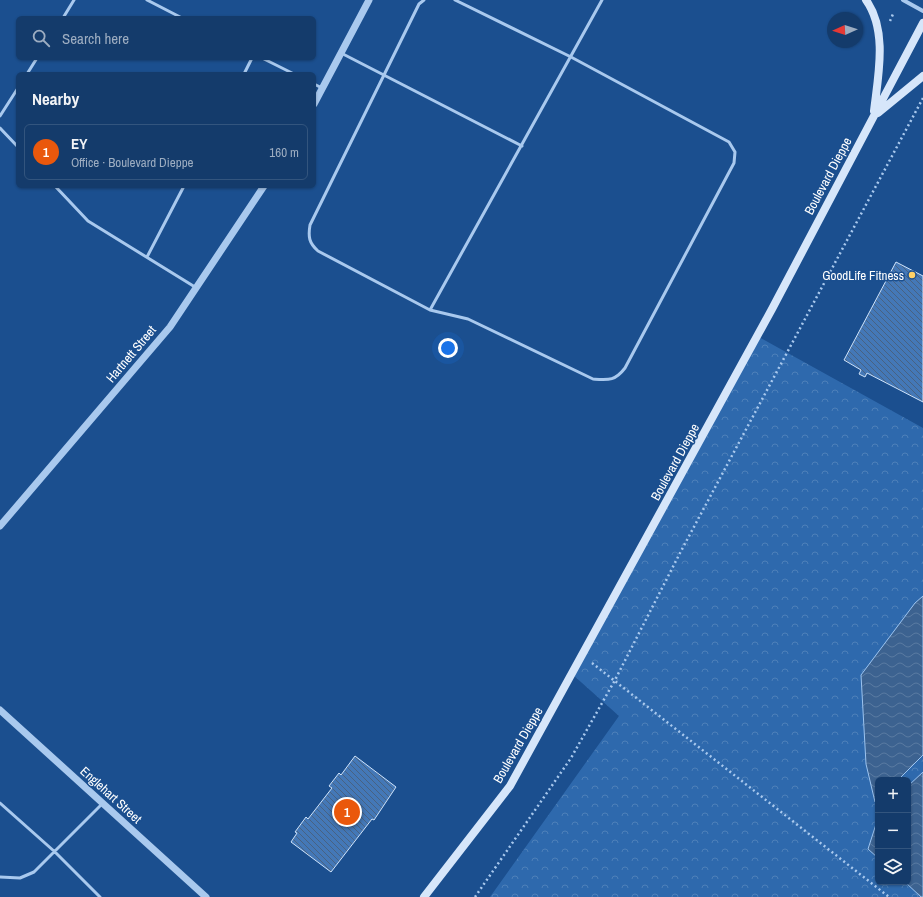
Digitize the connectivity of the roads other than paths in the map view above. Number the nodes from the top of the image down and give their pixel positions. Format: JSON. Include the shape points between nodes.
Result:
{"nodes":[{"id":1,"x":74,"y":0,"type":"edge"},
{"id":2,"x":147,"y":0,"type":"edge"},
{"id":3,"x":369,"y":0,"type":"edge"},
{"id":4,"x":424,"y":0,"type":"edge"},
{"id":5,"x":455,"y":0,"type":"edge"},
{"id":6,"x":602,"y":0,"type":"edge"},
{"id":7,"x":866,"y":0,"type":"edge"},
{"id":8,"x":903,"y":0,"type":"edge"},
{"id":9,"x":923,"y":11,"type":"edge"},
{"id":10,"x":63,"y":16,"type":"edge"},
{"id":11,"x":178,"y":16,"type":"edge"},
{"id":12,"x":923,"y":23,"type":"edge"},
{"id":13,"x":341,"y":53,"type":"junction"},
{"id":14,"x":571,"y":57,"type":"junction"},
{"id":15,"x":36,"y":60,"type":"edge"},
{"id":16,"x":251,"y":60,"type":"edge"},
{"id":17,"x":266,"y":60,"type":"edge"},
{"id":18,"x":28,"y":72,"type":"edge"},
{"id":19,"x":245,"y":72,"type":"edge"},
{"id":20,"x":290,"y":72,"type":"edge"},
{"id":21,"x":384,"y":74,"type":"junction"},
{"id":22,"x":923,"y":76,"type":"edge"},
{"id":23,"x":316,"y":85,"type":"edge"},
{"id":24,"x":322,"y":88,"type":"junction"},
{"id":25,"x":16,"y":91,"type":"edge"},
{"id":26,"x":316,"y":100,"type":"edge"},
{"id":27,"x":0,"y":116,"type":"edge"},
{"id":28,"x":874,"y":116,"type":"junction"},
{"id":29,"x":0,"y":128,"type":"edge"},
{"id":30,"x":16,"y":145,"type":"edge"},
{"id":31,"x":522,"y":146,"type":"junction"},
{"id":32,"x":57,"y":188,"type":"edge"},
{"id":33,"x":183,"y":188,"type":"edge"},
{"id":34,"x":263,"y":188,"type":"edge"},
{"id":35,"x":147,"y":257,"type":"junction"},
{"id":36,"x":197,"y":288,"type":"junction"},
{"id":37,"x":430,"y":310,"type":"junction"},
{"id":38,"x":0,"y":526,"type":"edge"},
{"id":39,"x":0,"y":710,"type":"edge"},
{"id":40,"x":0,"y":803,"type":"edge"},
{"id":41,"x":103,"y":803,"type":"junction"},
{"id":42,"x":55,"y":852,"type":"junction"},
{"id":43,"x":0,"y":877,"type":"edge"},
{"id":44,"x":100,"y":897,"type":"edge"},
{"id":45,"x":206,"y":897,"type":"edge"},
{"id":46,"x":424,"y":897,"type":"edge"}],
"edges":[{"from":1,"to":10,"type":"lane"},
{"from":2,"to":11,"type":"lane"},
{"from":3,"to":13,"type":"street"},
{"from":4,"to":21,"type":"lane","via":[[419,4]]},
{"from":5,"to":14,"type":"lane"},
{"from":6,"to":14,"type":"lane"},
{"from":7,"to":28,"type":"main road","via":[[877,24],[879,39]]},
{"from":8,"to":9,"type":"street"},
{"from":12,"to":28,"type":"main road","name":"Boulevard Dieppe"},
{"from":13,"to":21,"type":"lane"},
{"from":13,"to":24,"type":"street"},
{"from":14,"to":31,"type":"lane"},
{"from":14,"to":37,"type":"lane","via":[[729,142],[734,152],[734,163],[625,368],[618,377],[608,380],[593,378],[468,319]]},
{"from":15,"to":18,"type":"lane"},
{"from":16,"to":19,"type":"lane"},
{"from":17,"to":20,"type":"lane"},
{"from":21,"to":31,"type":"lane"},
{"from":21,"to":37,"type":"lane","via":[[310,225],[308,236],[310,244],[318,251]]},
{"from":22,"to":28,"type":"main road"},
{"from":23,"to":24,"type":"lane"},
{"from":24,"to":26,"type":"street"},
{"from":25,"to":27,"type":"lane"},
{"from":28,"to":46,"type":"main road","name":"Boulevard Dieppe","via":[[772,309],[510,786]]},
{"from":29,"to":30,"type":"lane"},
{"from":31,"to":37,"type":"lane"},
{"from":32,"to":35,"type":"lane","via":[[88,221]]},
{"from":33,"to":35,"type":"lane"},
{"from":34,"to":36,"type":"street","name":"Hartnett Street"},
{"from":35,"to":36,"type":"lane"},
{"from":36,"to":38,"type":"street","name":"Hartnett Street","via":[[170,327]]},
{"from":39,"to":41,"type":"street","name":"Englehart Street"},
{"from":40,"to":42,"type":"lane"},
{"from":41,"to":42,"type":"lane"},
{"from":41,"to":45,"type":"street","name":"Englehart Street"},
{"from":42,"to":43,"type":"lane","via":[[34,872],[20,878]]},
{"from":42,"to":44,"type":"lane"}]}
